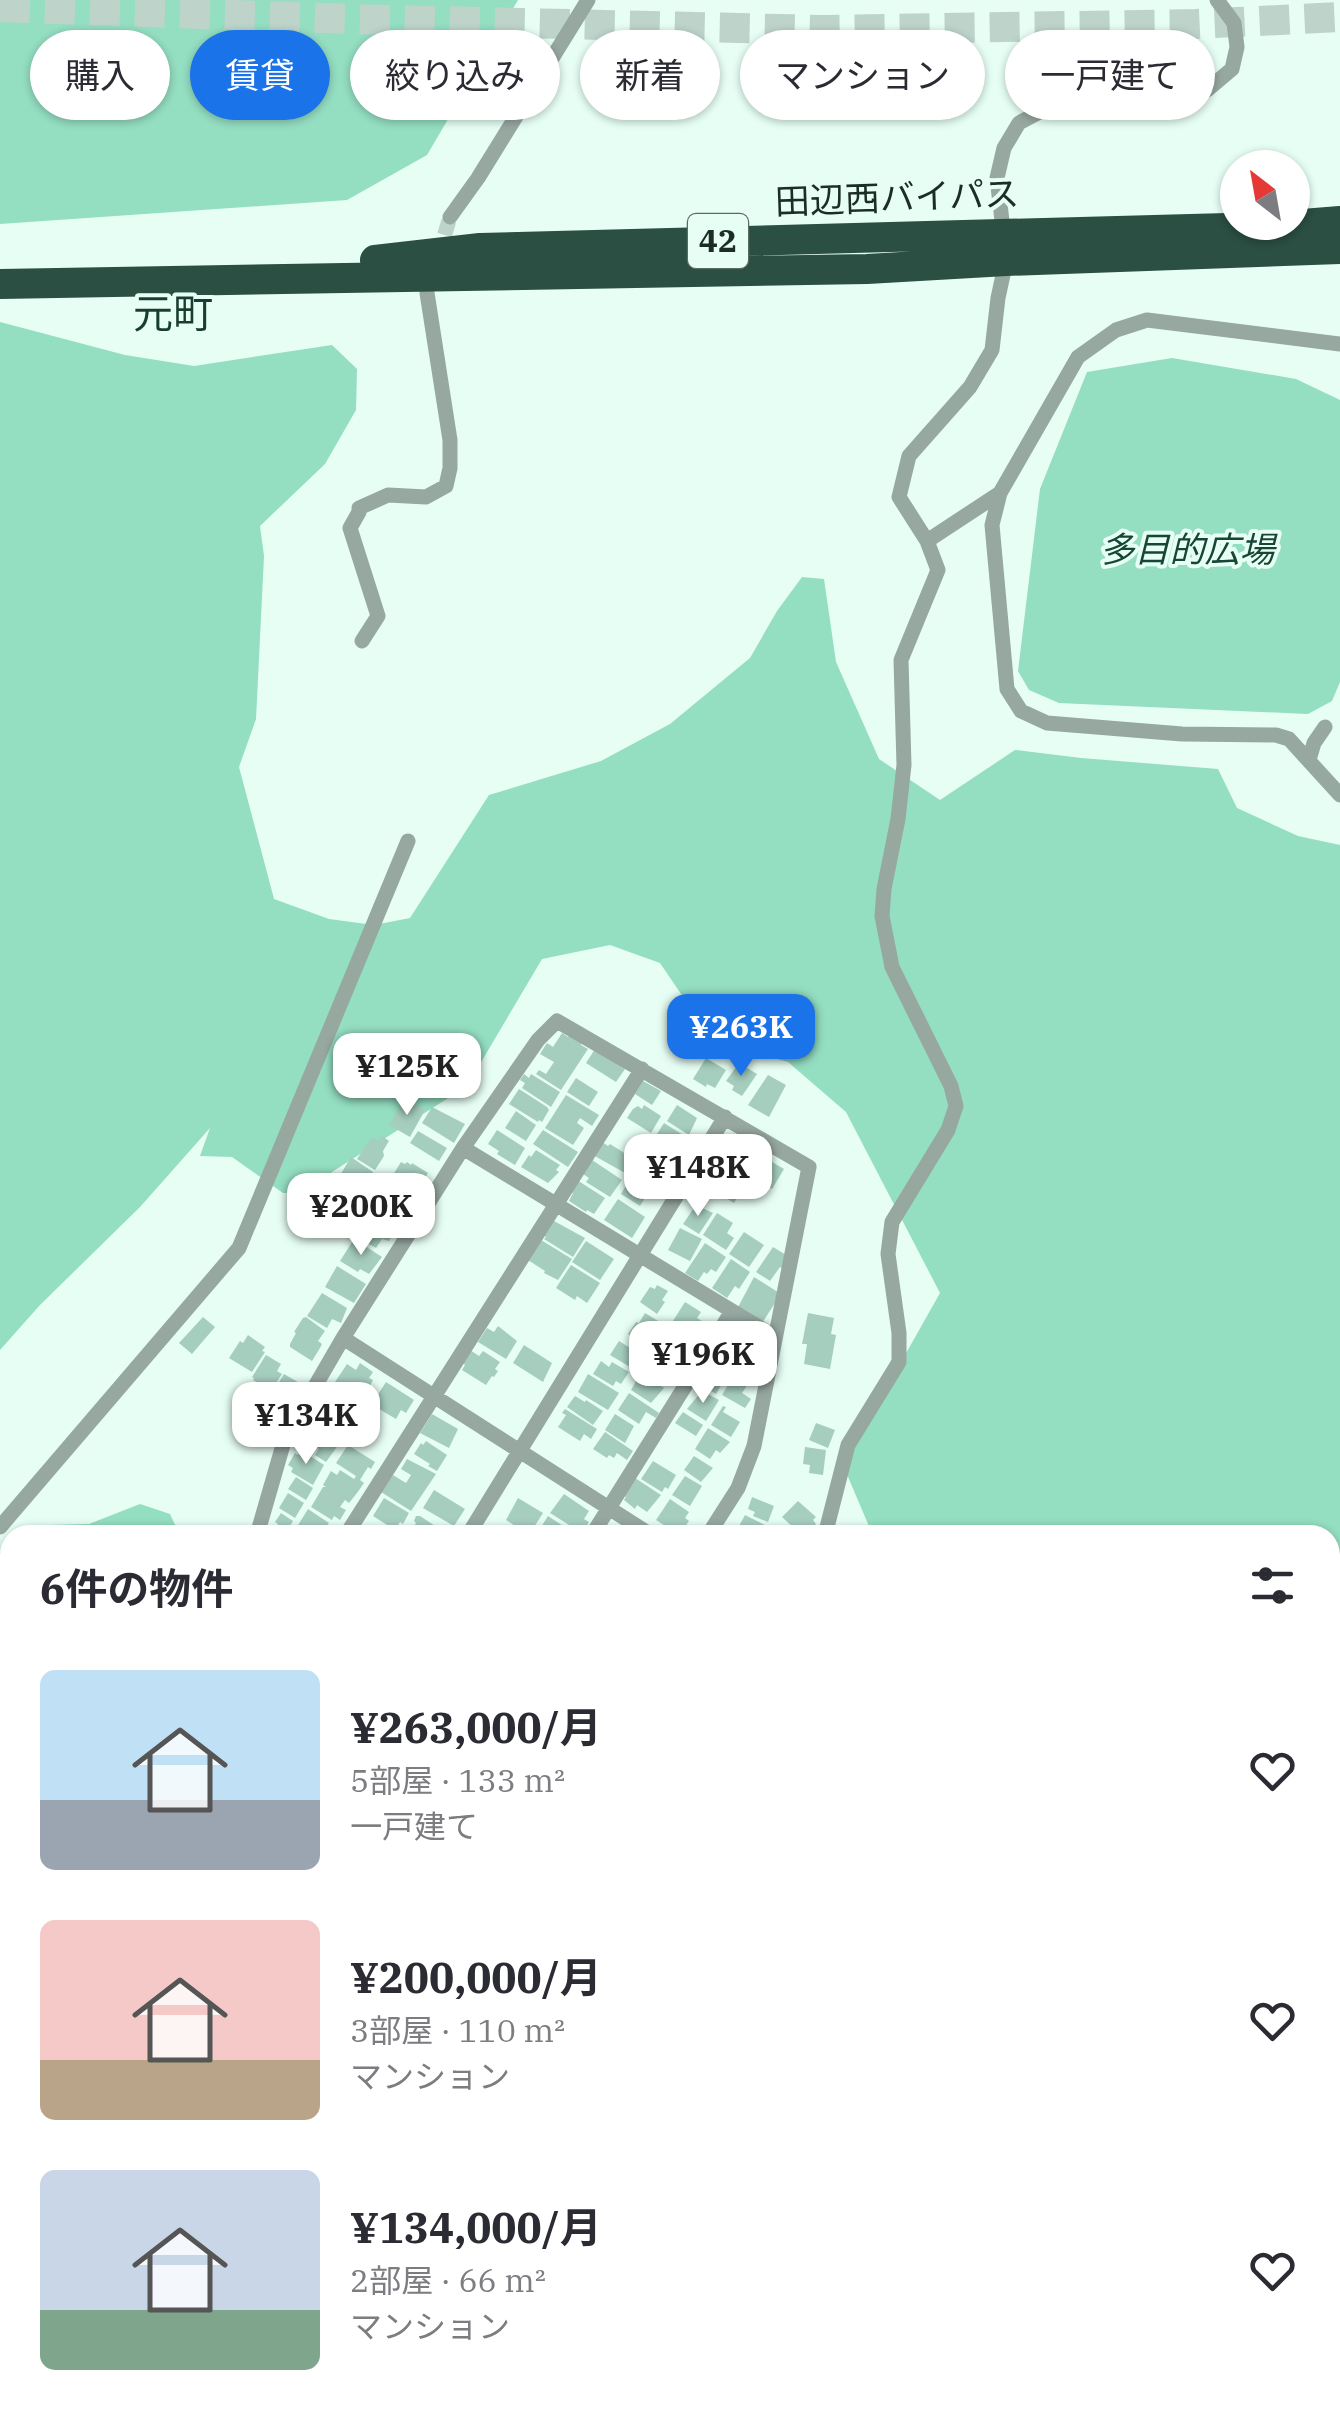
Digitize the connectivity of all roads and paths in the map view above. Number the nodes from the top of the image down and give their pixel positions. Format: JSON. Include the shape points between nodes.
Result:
{"nodes":[{"id":1,"x":588,"y":0,"type":"edge"},
{"id":2,"x":1218,"y":0,"type":"edge"},
{"id":3,"x":450,"y":218,"type":"tunnel mouth"},
{"id":4,"x":1340,"y":221,"type":"edge"},
{"id":5,"x":1004,"y":247,"type":"junction"},
{"id":6,"x":1340,"y":249,"type":"edge"},
{"id":7,"x":0,"y":284,"type":"edge"},
{"id":8,"x":427,"y":293,"type":"dead end"},
{"id":9,"x":1340,"y":344,"type":"edge"},
{"id":10,"x":1000,"y":492,"type":"junction"},
{"id":11,"x":926,"y":541,"type":"junction"},
{"id":12,"x":362,"y":641,"type":"dead end"},
{"id":13,"x":1289,"y":739,"type":"junction"},
{"id":14,"x":1308,"y":760,"type":"junction"},
{"id":15,"x":1340,"y":794,"type":"edge"},
{"id":16,"x":408,"y":841,"type":"dead end"},
{"id":17,"x":642,"y":1069,"type":"junction"},
{"id":18,"x":725,"y":1117,"type":"junction"},
{"id":19,"x":463,"y":1148,"type":"junction"},
{"id":20,"x":556,"y":1204,"type":"junction"},
{"id":21,"x":640,"y":1256,"type":"junction"},
{"id":22,"x":732,"y":1311,"type":"junction"},
{"id":23,"x":775,"y":1337,"type":"junction"},
{"id":24,"x":343,"y":1338,"type":"junction"},
{"id":25,"x":434,"y":1396,"type":"junction"},
{"id":26,"x":520,"y":1451,"type":"junction"},
{"id":27,"x":609,"y":1508,"type":"junction"},
{"id":28,"x":2,"y":1525,"type":"edge"},
{"id":29,"x":260,"y":1525,"type":"edge"},
{"id":30,"x":352,"y":1525,"type":"edge"},
{"id":31,"x":474,"y":1525,"type":"edge"},
{"id":32,"x":598,"y":1525,"type":"edge"},
{"id":33,"x":636,"y":1525,"type":"edge"},
{"id":34,"x":714,"y":1525,"type":"edge"},
{"id":35,"x":828,"y":1525,"type":"edge"}],
"edges":[{"from":1,"to":3,"type":"street"},
{"from":2,"to":5,"type":"street","via":[[1234,22],[1238,47],[1232,69],[1207,90],[1180,100],[1048,107],[1019,123],[1004,148],[998,178]]},
{"from":4,"to":5,"type":"highway","name":"田辺西バイパス","number":"42"},
{"from":5,"to":6,"type":"highway","name":"田辺西バイパス","number":"42"},
{"from":5,"to":7,"type":"highway","name":"田辺西バイパス","number":"42","via":[[848,269]]},
{"from":5,"to":11,"type":"street","via":[[992,350],[970,387],[908,456],[899,497]]},
{"from":8,"to":12,"type":"street","via":[[450,468],[446,486],[426,497],[388,494],[359,508],[350,528],[378,616]]},
{"from":9,"to":10,"type":"street","via":[[1148,320],[1116,330],[1078,357]]},
{"from":10,"to":11,"type":"street"},
{"from":10,"to":13,"type":"street","via":[[992,526],[1000,616],[1007,689],[1021,711],[1047,723]]},
{"from":11,"to":35,"type":"street","via":[[938,570],[901,660],[904,765],[882,916],[892,967],[956,1106],[892,1222],[888,1254],[899,1362],[848,1444]]},
{"from":13,"to":14,"type":"street"},
{"from":13,"to":14,"type":"street","via":[[1325,727]]},
{"from":14,"to":15,"type":"street"},
{"from":16,"to":28,"type":"street","via":[[239,1248]]},
{"from":17,"to":18,"type":"street"},
{"from":17,"to":19,"type":"street","via":[[556,1021]]},
{"from":17,"to":20,"type":"street"},
{"from":18,"to":21,"type":"street"},
{"from":18,"to":23,"type":"street","via":[[809,1167]]},
{"from":19,"to":20,"type":"street"},
{"from":19,"to":24,"type":"street"},
{"from":20,"to":21,"type":"street"},
{"from":20,"to":25,"type":"street"},
{"from":21,"to":22,"type":"street"},
{"from":21,"to":26,"type":"street"},
{"from":22,"to":23,"type":"street"},
{"from":22,"to":27,"type":"street"},
{"from":23,"to":34,"type":"street","via":[[754,1446]]},
{"from":24,"to":25,"type":"street"},
{"from":24,"to":29,"type":"street","via":[[284,1438]]},
{"from":25,"to":26,"type":"street"},
{"from":25,"to":30,"type":"street"},
{"from":26,"to":27,"type":"street"},
{"from":26,"to":31,"type":"street"},
{"from":27,"to":32,"type":"street"},
{"from":27,"to":33,"type":"street"}]}
